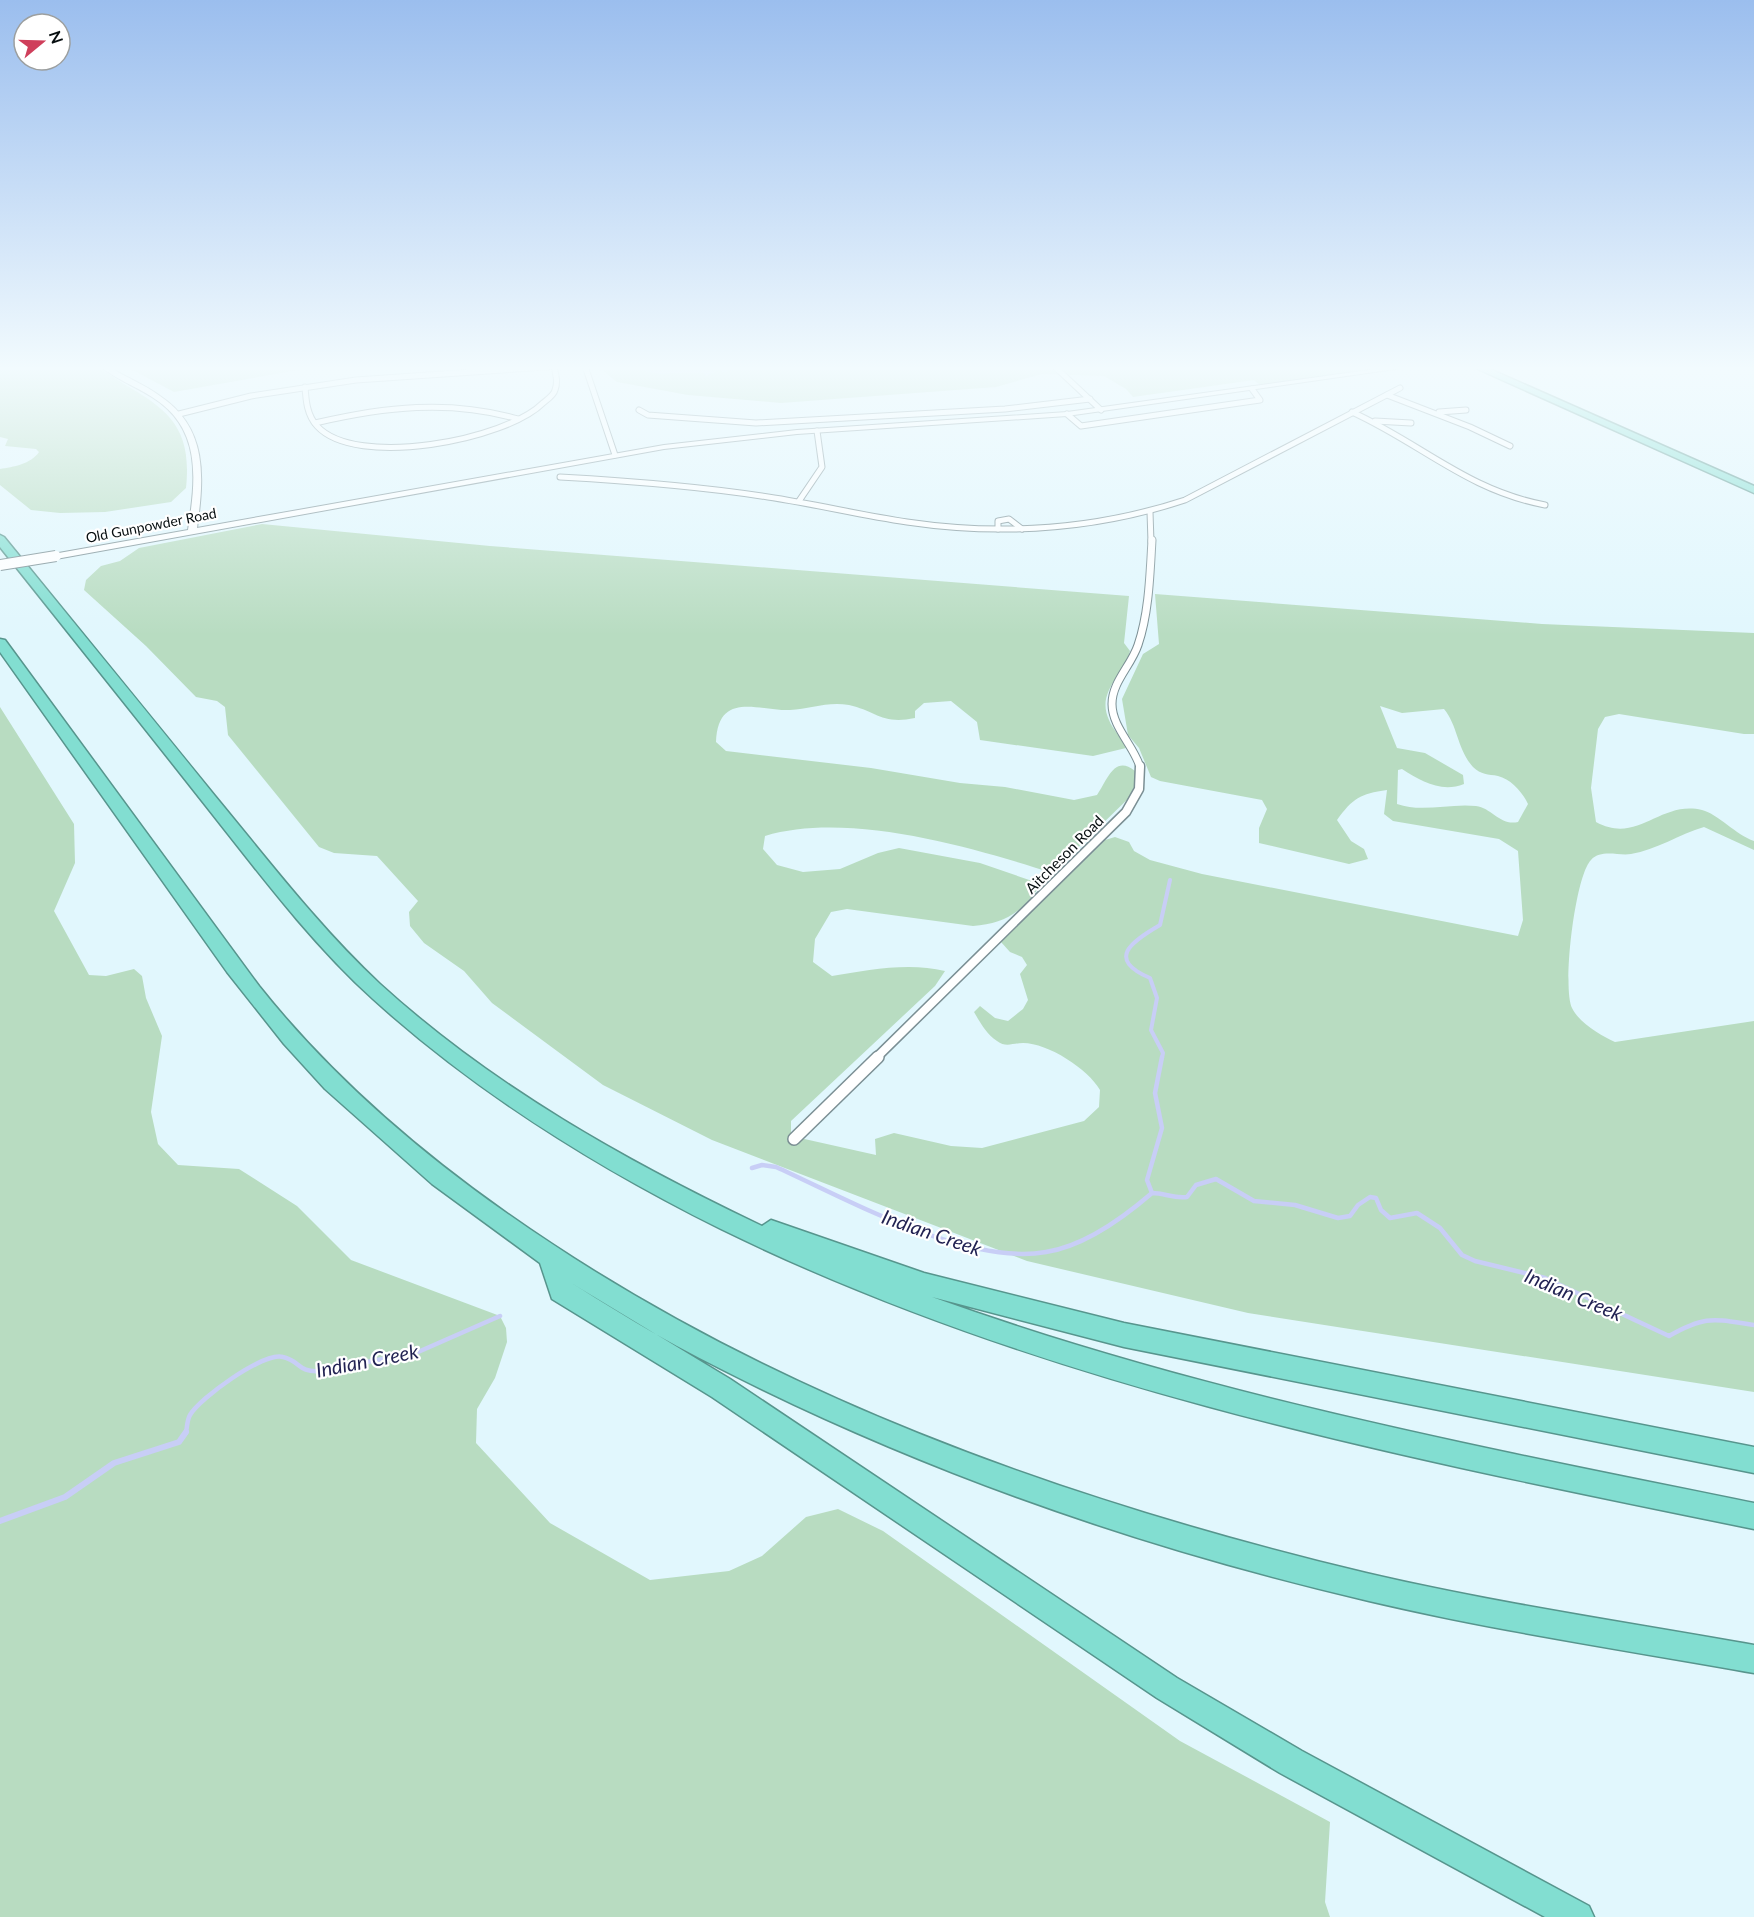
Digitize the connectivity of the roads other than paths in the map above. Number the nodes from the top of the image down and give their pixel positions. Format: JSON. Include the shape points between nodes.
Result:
{"nodes":[{"id":1,"x":198,"y":455,"type":"edge"},
{"id":2,"x":612,"y":455,"type":"edge"},
{"id":3,"x":820,"y":455,"type":"edge"},
{"id":4,"x":1270,"y":455,"type":"edge"},
{"id":5,"x":1429,"y":455,"type":"edge"},
{"id":6,"x":1676,"y":455,"type":"edge"},
{"id":7,"x":1702,"y":455,"type":"edge"},
{"id":8,"x":560,"y":477,"type":"dead end"},
{"id":9,"x":1754,"y":478,"type":"edge"},
{"id":10,"x":1754,"y":490,"type":"edge"},
{"id":11,"x":799,"y":501,"type":"junction"},
{"id":12,"x":1545,"y":505,"type":"dead end"},
{"id":13,"x":1150,"y":512,"type":"junction"},
{"id":14,"x":998,"y":529,"type":"junction"},
{"id":15,"x":1022,"y":529,"type":"junction"},
{"id":16,"x":192,"y":531,"type":"junction"},
{"id":17,"x":0,"y":539,"type":"edge"},
{"id":18,"x":0,"y":565,"type":"edge"},
{"id":19,"x":0,"y":643,"type":"edge"},
{"id":20,"x":794,"y":1139,"type":"dead end"},
{"id":21,"x":642,"y":1178,"type":"junction"},
{"id":22,"x":548,"y":1254,"type":"junction"},
{"id":23,"x":1754,"y":1460,"type":"edge"},
{"id":24,"x":1754,"y":1516,"type":"edge"},
{"id":25,"x":1754,"y":1659,"type":"edge"},
{"id":26,"x":1578,"y":1917,"type":"edge"}],
"edges":[{"from":1,"to":16,"type":"main road"},
{"from":2,"to":16,"type":"main road","name":"Old Gunpowder Road"},
{"from":3,"to":11,"type":"street","via":[[822,467]]},
{"from":4,"to":13,"type":"street","via":[[1185,500]]},
{"from":5,"to":12,"type":"street","via":[[1484,489]]},
{"from":6,"to":10,"type":"highway"},
{"from":7,"to":9,"type":"highway"},
{"from":8,"to":11,"type":"street","via":[[710,488]]},
{"from":11,"to":14,"type":"street","via":[[911,523]]},
{"from":13,"to":15,"type":"street","via":[[1092,524]]},
{"from":13,"to":20,"type":"street","name":"Aitcheson Road","via":[[1151,546],[1138,644],[1111,702],[1142,775],[1138,797]]},
{"from":14,"to":15,"type":"street"},
{"from":14,"to":15,"type":"street","via":[[998,521],[1008,519]]},
{"from":16,"to":18,"type":"main road","name":"Old Gunpowder Road","bridge":true},
{"from":17,"to":21,"type":"highway","via":[[268,873],[334,949],[418,1028],[464,1064],[574,1139]]},
{"from":19,"to":22,"type":"highway","via":[[286,1033],[330,1081],[431,1170]]},
{"from":21,"to":23,"type":"highway","via":[[806,1245],[1007,1307],[1124,1335]]},
{"from":21,"to":24,"type":"highway","via":[[810,1261],[1000,1335],[1116,1372],[1361,1432]]},
{"from":22,"to":25,"type":"highway","via":[[632,1307],[735,1363],[856,1421],[974,1469],[1102,1514],[1233,1553],[1373,1588]]},
{"from":22,"to":26,"type":"highway","via":[[560,1291],[721,1388],[1167,1688],[1364,1803]]}]}
